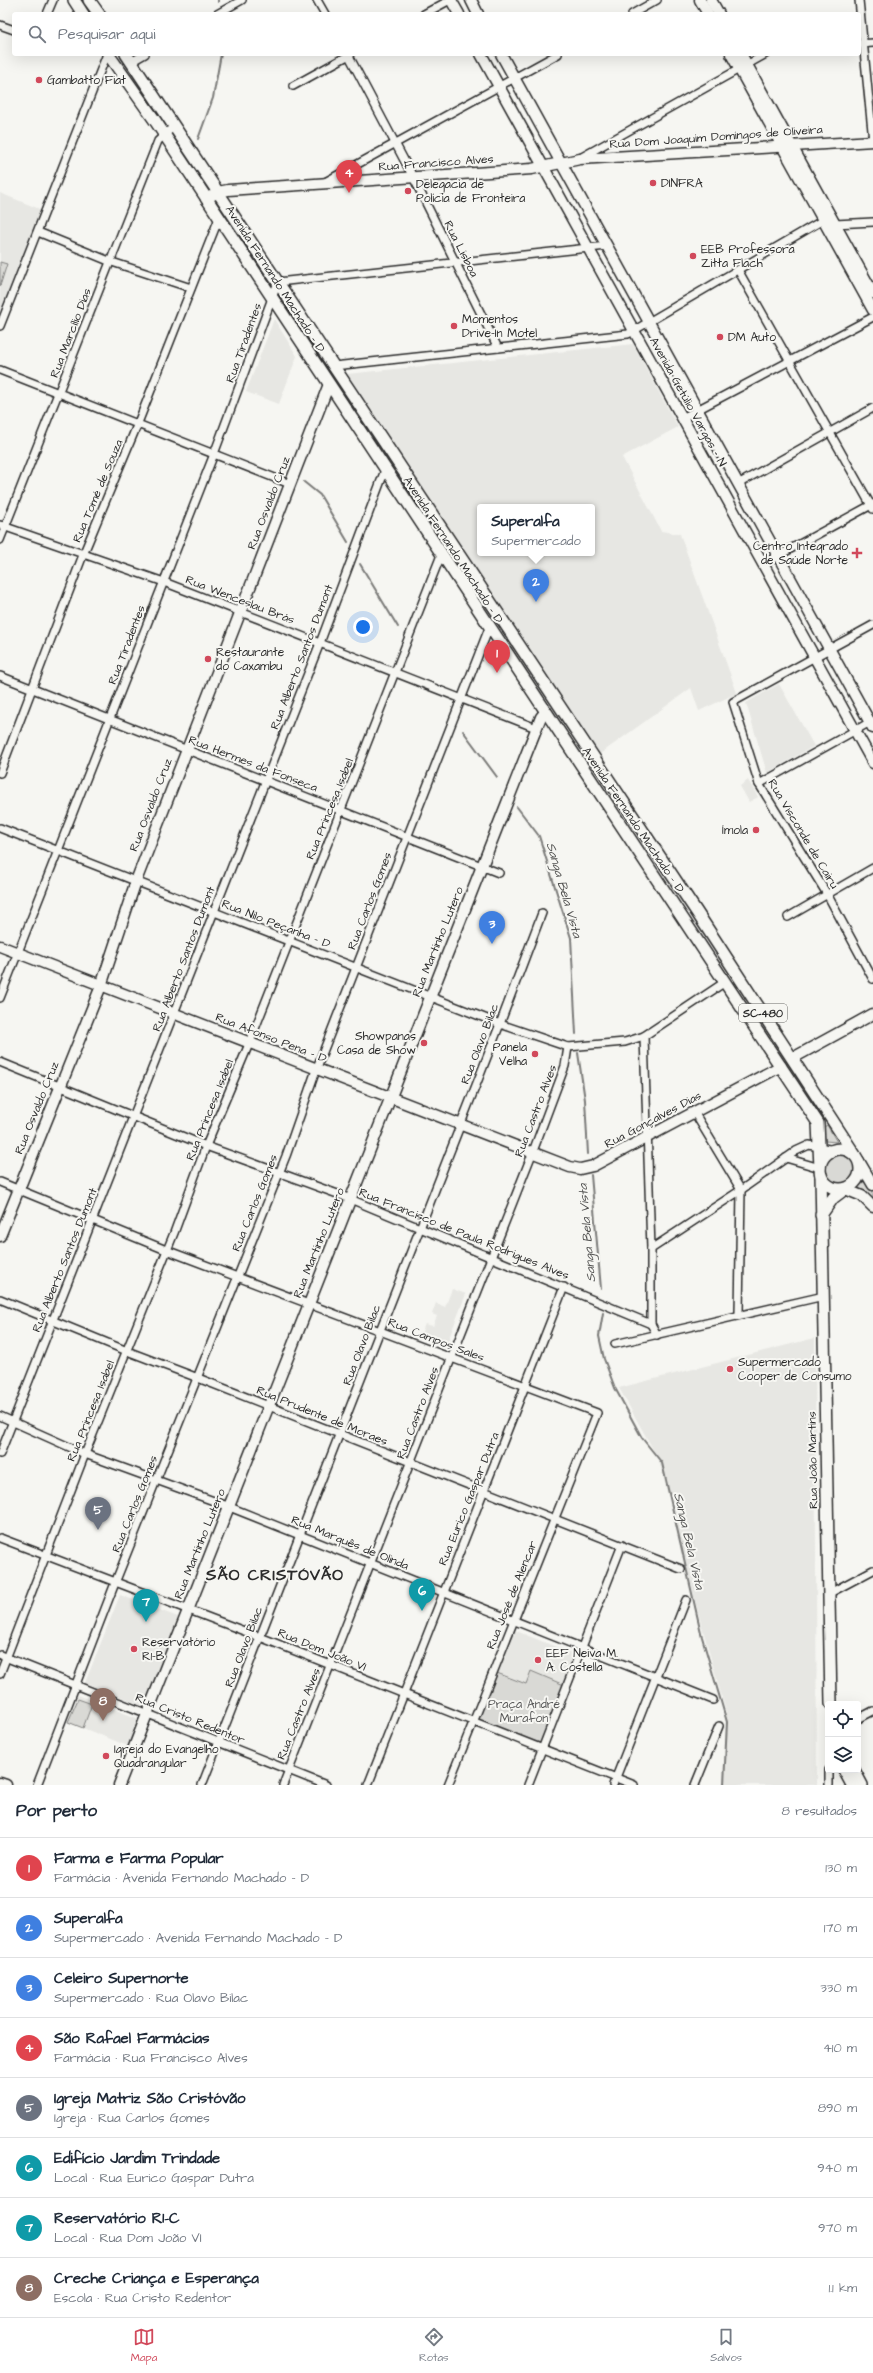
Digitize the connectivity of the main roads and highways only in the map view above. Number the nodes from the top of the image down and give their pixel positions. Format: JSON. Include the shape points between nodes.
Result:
{"nodes":[{"id":1,"x":74,"y":0,"type":"edge"},
{"id":2,"x":89,"y":0,"type":"edge"},
{"id":3,"x":82,"y":12,"type":"edge"},
{"id":4,"x":98,"y":12,"type":"edge"},
{"id":5,"x":109,"y":56,"type":"edge"},
{"id":6,"x":128,"y":58,"type":"edge"},
{"id":7,"x":462,"y":586,"type":"junction"},
{"id":8,"x":490,"y":601,"type":"junction"},
{"id":9,"x":557,"y":703,"type":"junction"},
{"id":10,"x":545,"y":712,"type":"junction"},
{"id":11,"x":617,"y":791,"type":"junction"},
{"id":12,"x":603,"y":799,"type":"junction"},
{"id":13,"x":738,"y":974,"type":"junction"},
{"id":14,"x":725,"y":982,"type":"junction"},
{"id":15,"x":857,"y":1158,"type":"junction"},
{"id":16,"x":820,"y":1172,"type":"junction"},
{"id":17,"x":845,"y":1189,"type":"junction"},
{"id":18,"x":821,"y":1215,"type":"junction"},
{"id":19,"x":831,"y":1701,"type":"edge"},
{"id":20,"x":846,"y":1773,"type":"edge"},
{"id":21,"x":856,"y":1773,"type":"edge"},
{"id":22,"x":852,"y":1785,"type":"edge"},
{"id":23,"x":862,"y":1785,"type":"edge"}],
"edges":[{"from":1,"to":3,"type":"main road"},
{"from":2,"to":4,"type":"main road"},
{"from":5,"to":7,"type":"main road","name":"Avenida Fernando Machado - D","via":[[164,134]]},
{"from":6,"to":8,"type":"main road","name":"Avenida Fernando Machado - D"},
{"from":7,"to":8,"type":"main road","via":[[482,604]]},
{"from":7,"to":10,"type":"main road","name":"Avenida Fernando Machado - D"},
{"from":8,"to":9,"type":"main road","name":"Avenida Fernando Machado - D"},
{"from":9,"to":10,"type":"main road"},
{"from":9,"to":11,"type":"main road","name":"Avenida Fernando Machado - D"},
{"from":10,"to":12,"type":"main road","name":"Avenida Fernando Machado - D"},
{"from":11,"to":12,"type":"main road"},
{"from":11,"to":13,"type":"main road","name":"Avenida Fernando Machado - D","number":"SC-480"},
{"from":12,"to":14,"type":"main road","name":"Avenida Fernando Machado - D"},
{"from":13,"to":14,"type":"main road"},
{"from":13,"to":15,"type":"main road","name":"Avenida Fernando Machado - D","number":"SC-480"},
{"from":14,"to":16,"type":"main road","name":"Avenida Fernando Machado - D","via":[[818,1123]]},
{"from":15,"to":16,"type":"main road","via":[[845,1149],[834,1150],[822,1160]]},
{"from":15,"to":17,"type":"main road","via":[[860,1175]]},
{"from":16,"to":17,"type":"main road","via":[[824,1181],[833,1188]]},
{"from":16,"to":18,"type":"main road","name":"Rua João Martins"},
{"from":17,"to":18,"type":"main road","via":[[833,1198]]},
{"from":18,"to":19,"type":"main road","name":"Rua João Martins"},
{"from":20,"to":22,"type":"main road"},
{"from":21,"to":23,"type":"main road"}]}
